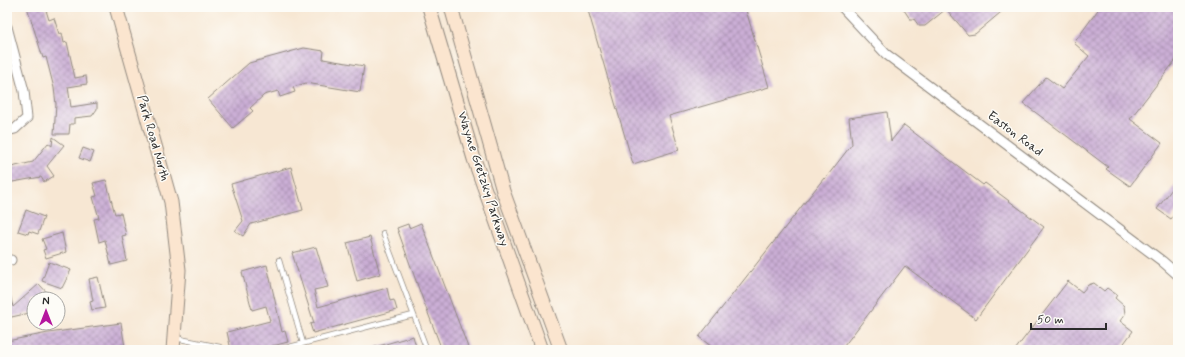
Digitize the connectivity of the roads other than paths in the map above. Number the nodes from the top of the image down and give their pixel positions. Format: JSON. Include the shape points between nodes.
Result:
{"nodes":[{"id":1,"x":116,"y":7,"type":"edge"},
{"id":2,"x":429,"y":7,"type":"edge"},
{"id":3,"x":451,"y":7,"type":"edge"},
{"id":4,"x":842,"y":7,"type":"edge"},
{"id":5,"x":7,"y":27,"type":"edge"},
{"id":6,"x":7,"y":131,"type":"edge"},
{"id":7,"x":383,"y":233,"type":"dead end"},
{"id":8,"x":279,"y":260,"type":"dead end"},
{"id":9,"x":1178,"y":275,"type":"edge"},
{"id":10,"x":413,"y":315,"type":"junction"},
{"id":11,"x":303,"y":343,"type":"junction"},
{"id":12,"x":174,"y":344,"type":"edge"},
{"id":13,"x":220,"y":350,"type":"edge"},
{"id":14,"x":278,"y":350,"type":"edge"},
{"id":15,"x":427,"y":350,"type":"edge"},
{"id":16,"x":542,"y":350,"type":"edge"},
{"id":17,"x":561,"y":350,"type":"edge"}],
"edges":[{"from":1,"to":12,"type":"main road","name":"Park Road North","via":[[171,202],[179,270]]},
{"from":2,"to":16,"type":"main road","name":"Wayne Gretzky Parkway","via":[[474,159]]},
{"from":3,"to":17,"type":"main road","name":"Wayne Gretzky Parkway","via":[[503,191]]},
{"from":4,"to":9,"type":"street","name":"Easton Road","via":[[886,54]]},
{"from":5,"to":6,"type":"street","via":[[24,91],[27,118],[15,129]]},
{"from":7,"to":10,"type":"lane"},
{"from":8,"to":11,"type":"lane"},
{"from":10,"to":11,"type":"lane"},
{"from":10,"to":15,"type":"lane"},
{"from":11,"to":14,"type":"lane"},
{"from":12,"to":13,"type":"lane","via":[[220,347]]}]}
